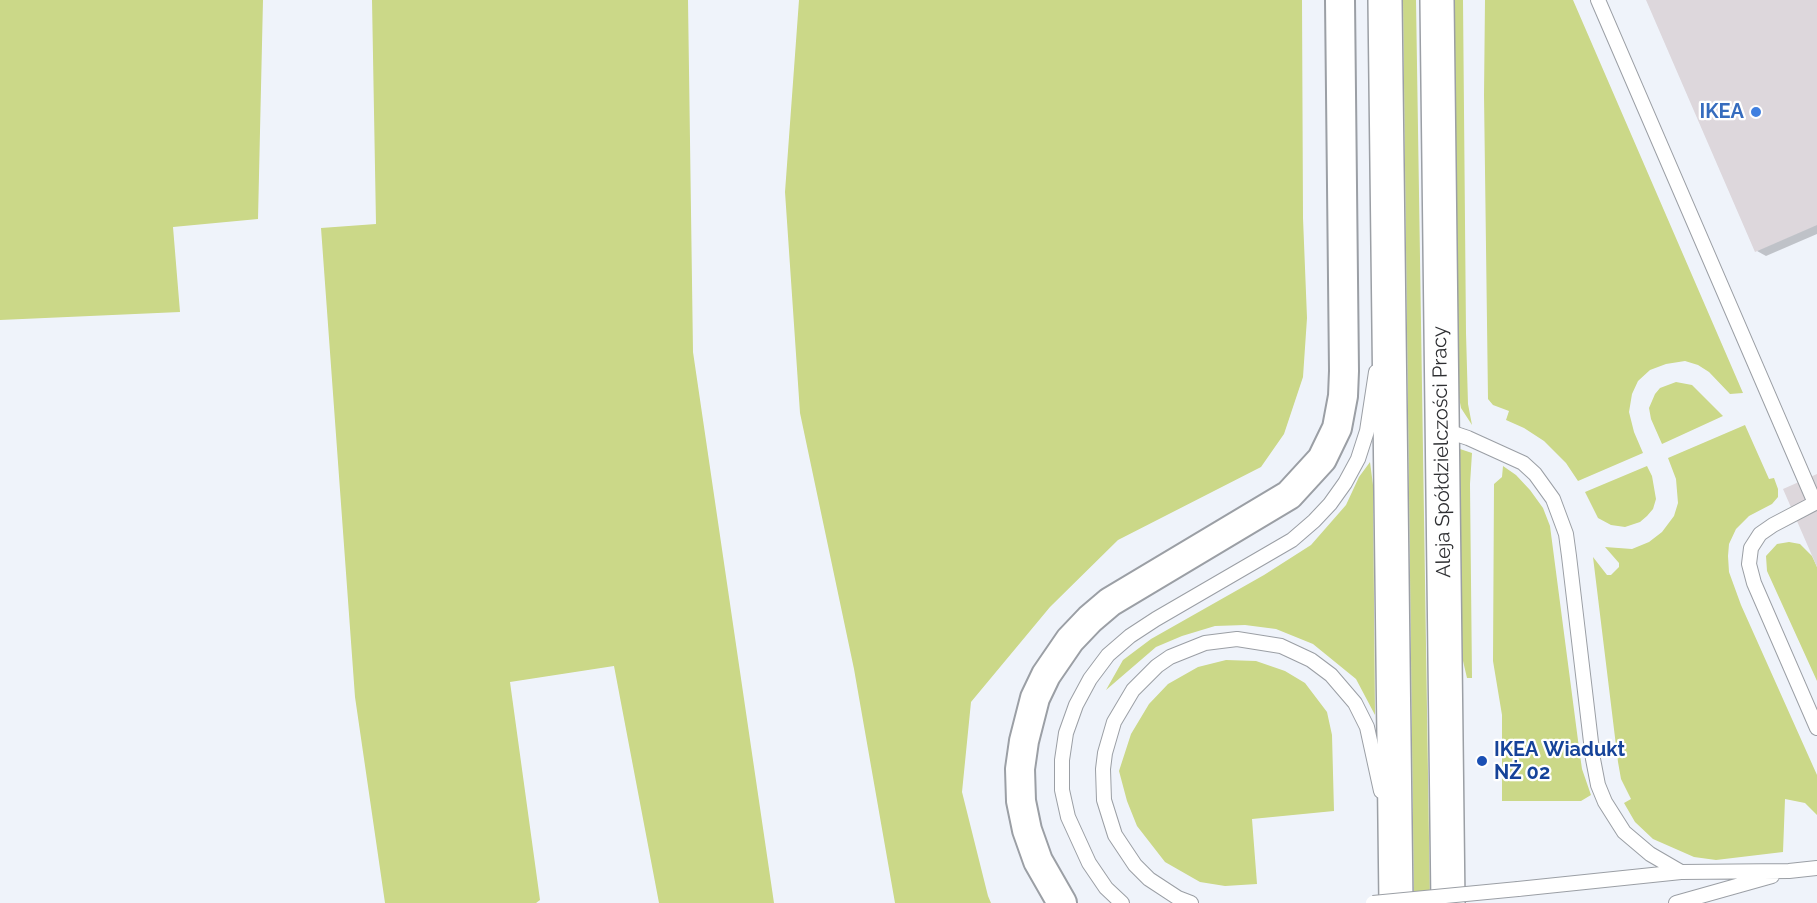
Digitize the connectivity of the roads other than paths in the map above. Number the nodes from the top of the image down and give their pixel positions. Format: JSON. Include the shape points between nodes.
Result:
{"nodes":[{"id":1,"x":1340,"y":0,"type":"edge"},
{"id":2,"x":1385,"y":0,"type":"edge"},
{"id":3,"x":1437,"y":0,"type":"edge"},
{"id":4,"x":1598,"y":0,"type":"edge"},
{"id":5,"x":1388,"y":290,"type":"junction"},
{"id":6,"x":1442,"y":429,"type":"junction"},
{"id":7,"x":1817,"y":728,"type":"edge"},
{"id":8,"x":1395,"y":860,"type":"junction"},
{"id":9,"x":1817,"y":868,"type":"edge"},
{"id":10,"x":1789,"y":871,"type":"junction"},
{"id":11,"x":1680,"y":872,"type":"junction"},
{"id":12,"x":1062,"y":903,"type":"edge"},
{"id":13,"x":1122,"y":903,"type":"edge"},
{"id":14,"x":1191,"y":903,"type":"edge"},
{"id":15,"x":1373,"y":903,"type":"edge"},
{"id":16,"x":1396,"y":903,"type":"edge"},
{"id":17,"x":1448,"y":903,"type":"edge"},
{"id":18,"x":1676,"y":903,"type":"edge"}],
"edges":[{"from":1,"to":12,"type":"street","via":[[1344,371],[1336,428],[1322,459],[1289,495],[1110,602],[1070,640],[1046,675],[1035,698],[1024,741],[1021,801],[1038,861]]},
{"from":2,"to":5,"type":"main road"},
{"from":3,"to":6,"type":"main road","name":"Aleja Spółdzielczości Pracy"},
{"from":4,"to":7,"type":"lane","via":[[1815,503],[1760,534],[1751,548],[1749,564]]},
{"from":5,"to":8,"type":"main road"},
{"from":5,"to":13,"type":"lane","via":[[1366,431],[1358,459],[1330,504],[1292,540],[1130,636],[1108,655],[1076,705],[1062,760],[1062,790],[1068,817],[1089,863]]},
{"from":6,"to":11,"type":"lane","via":[[1523,464],[1553,499],[1566,534],[1598,785],[1624,832]]},
{"from":6,"to":17,"type":"main road","name":"Aleja Spółdzielczości Pracy"},
{"from":8,"to":14,"type":"lane","via":[[1367,727],[1344,689],[1311,660],[1281,646],[1237,639],[1205,644],[1170,657],[1133,690],[1114,722],[1103,769],[1104,800],[1124,849],[1149,879]]},
{"from":8,"to":16,"type":"main road"},
{"from":9,"to":10,"type":"lane"},
{"from":10,"to":11,"type":"lane"},
{"from":10,"to":18,"type":"lane"},
{"from":11,"to":15,"type":"lane","bridge":true}]}
